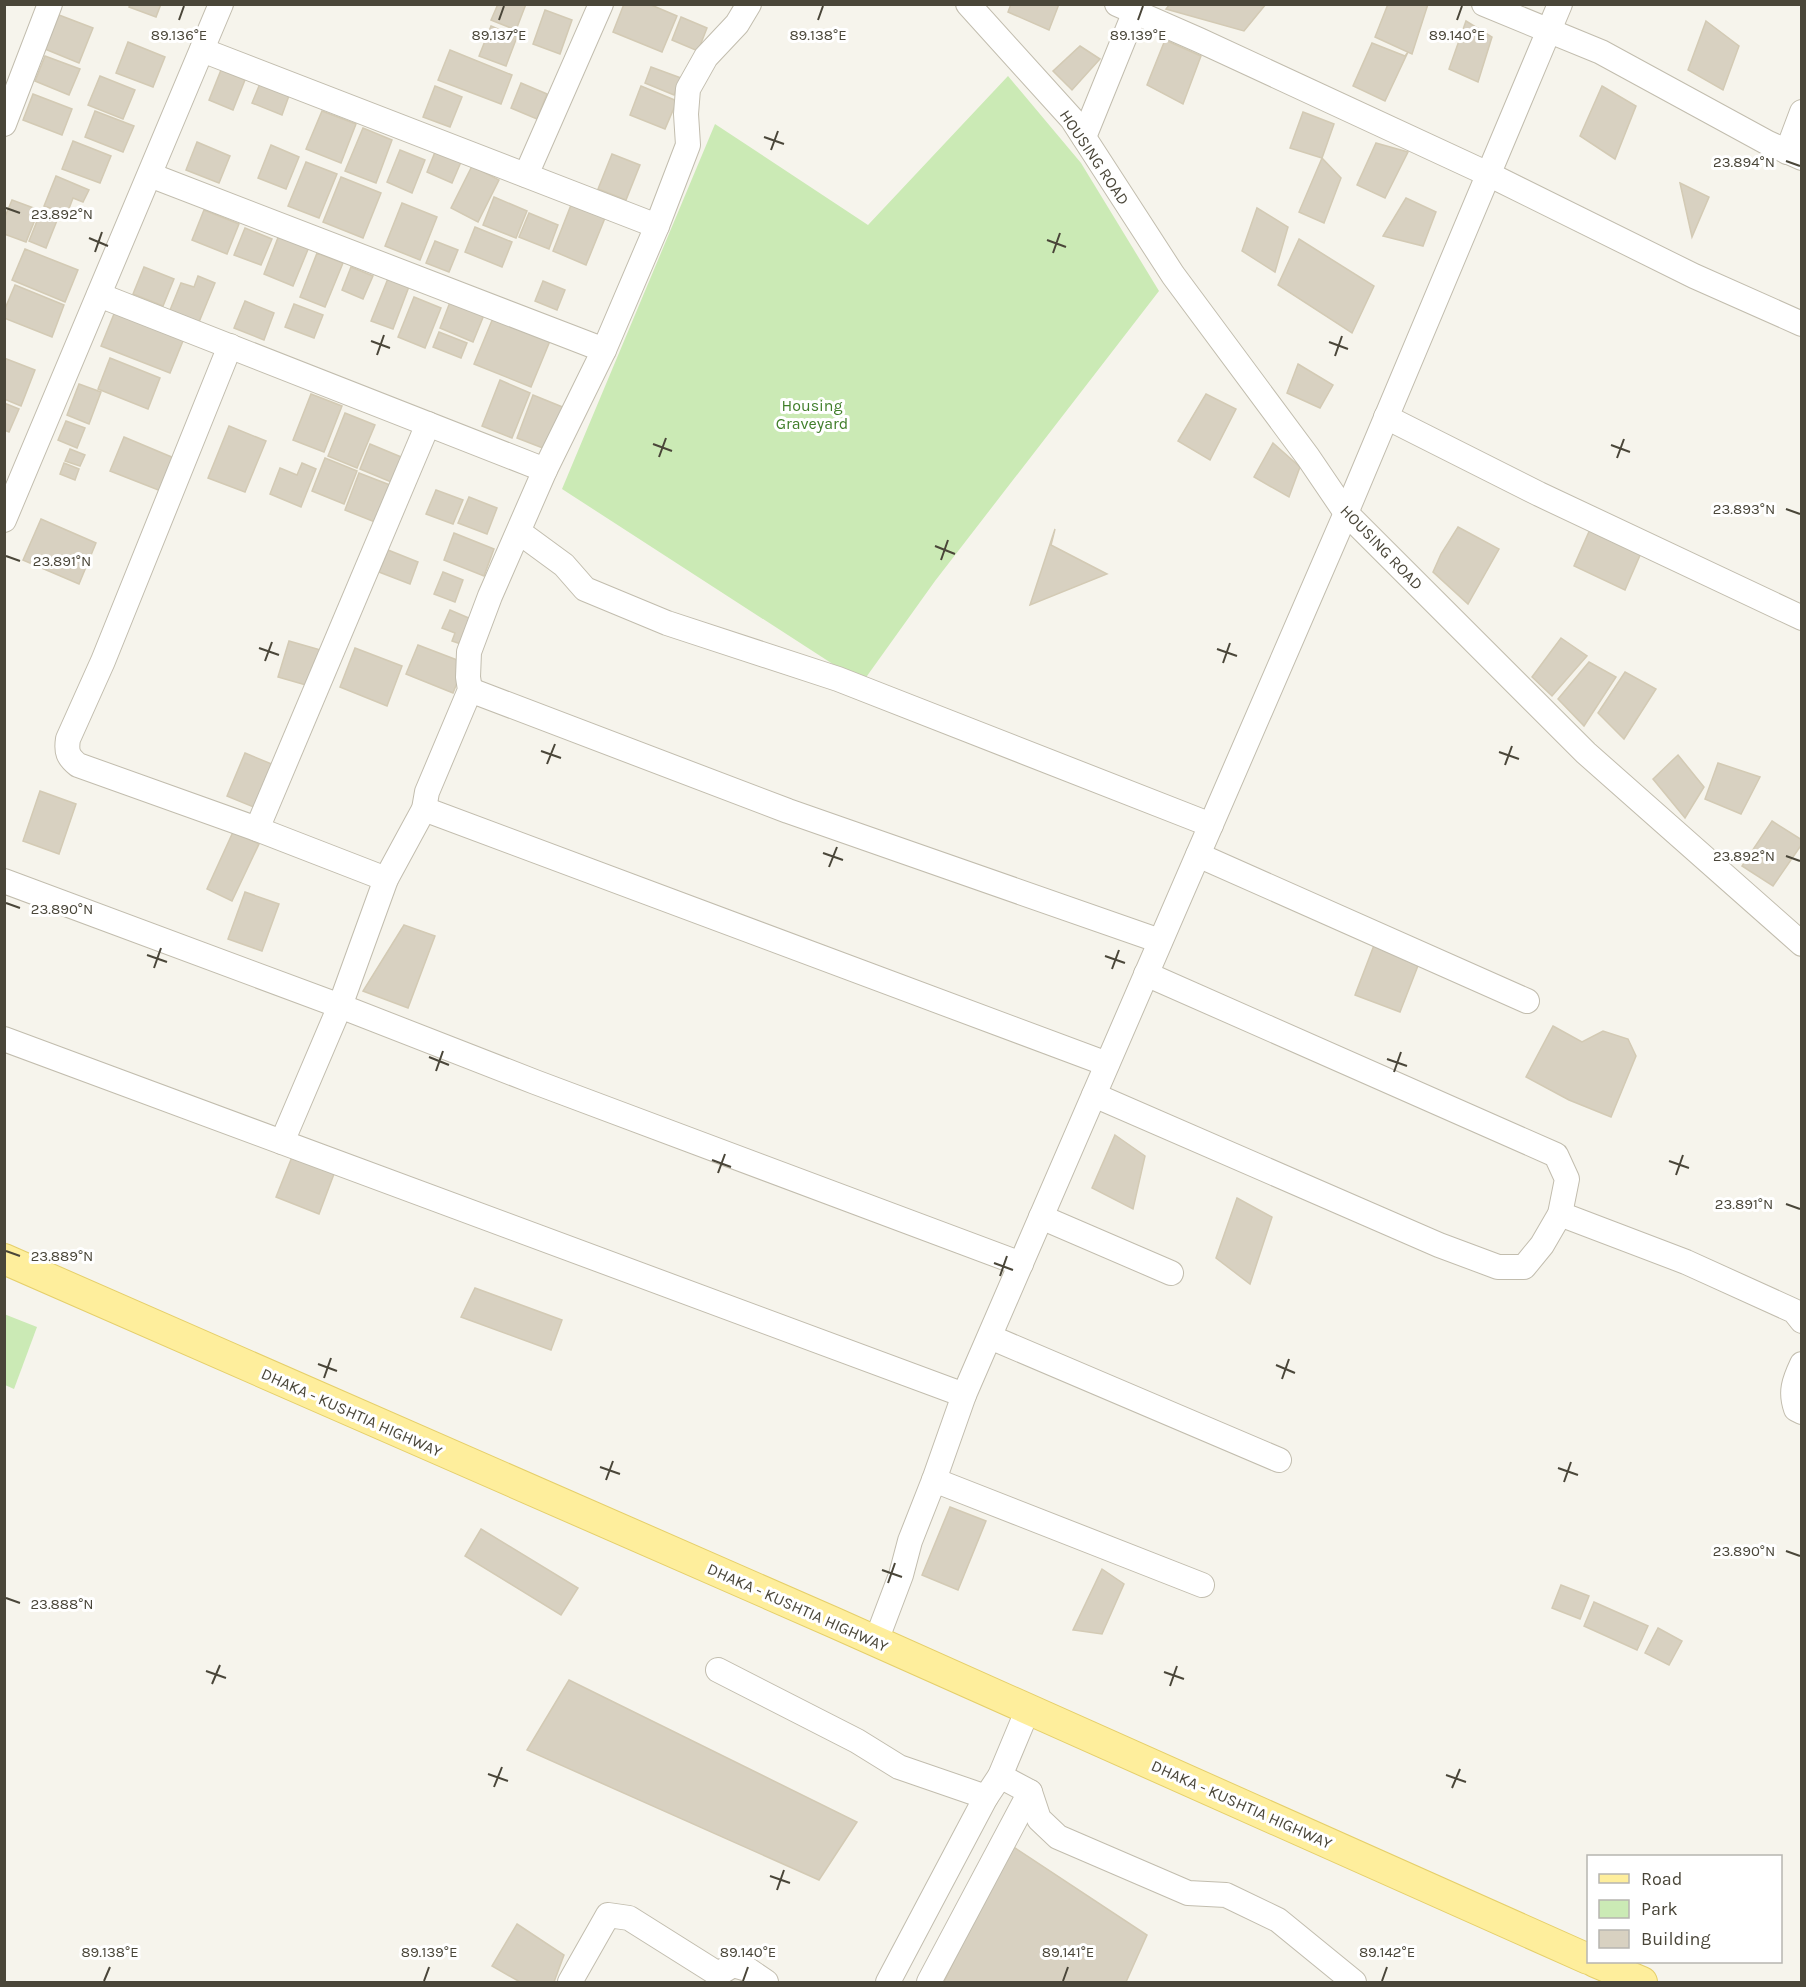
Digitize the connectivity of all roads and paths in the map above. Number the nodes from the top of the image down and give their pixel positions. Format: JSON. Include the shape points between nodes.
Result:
{"nodes":[{"id":1,"x":50,"y":4,"type":"edge"},
{"id":2,"x":221,"y":4,"type":"edge"},
{"id":3,"x":600,"y":4,"type":"edge"},
{"id":4,"x":749,"y":4,"type":"edge"},
{"id":5,"x":968,"y":4,"type":"edge"},
{"id":6,"x":1484,"y":4,"type":"edge"},
{"id":7,"x":1560,"y":4,"type":"edge"},
{"id":8,"x":1130,"y":7,"type":"edge"},
{"id":9,"x":1548,"y":31,"type":"junction"},
{"id":10,"x":202,"y":50,"type":"junction"},
{"id":11,"x":9,"y":96,"type":"edge"},
{"id":12,"x":1802,"y":112,"type":"edge"},
{"id":13,"x":4,"y":124,"type":"edge"},
{"id":14,"x":1084,"y":137,"type":"junction"},
{"id":15,"x":1794,"y":155,"type":"edge"},
{"id":16,"x":1488,"y":174,"type":"junction"},
{"id":17,"x":150,"y":175,"type":"junction"},
{"id":18,"x":526,"y":175,"type":"junction"},
{"id":19,"x":657,"y":226,"type":"junction"},
{"id":20,"x":99,"y":295,"type":"junction"},
{"id":21,"x":1802,"y":324,"type":"edge"},
{"id":22,"x":230,"y":346,"type":"junction"},
{"id":23,"x":604,"y":350,"type":"junction"},
{"id":24,"x":1386,"y":417,"type":"junction"},
{"id":25,"x":428,"y":424,"type":"junction"},
{"id":26,"x":545,"y":470,"type":"junction"},
{"id":27,"x":1346,"y":513,"type":"junction"},
{"id":28,"x":4,"y":520,"type":"edge"},
{"id":29,"x":519,"y":532,"type":"junction"},
{"id":30,"x":1802,"y":618,"type":"edge"},
{"id":31,"x":470,"y":690,"type":"junction"},
{"id":32,"x":424,"y":809,"type":"junction"},
{"id":33,"x":1211,"y":825,"type":"junction"},
{"id":34,"x":257,"y":829,"type":"junction"},
{"id":35,"x":1198,"y":855,"type":"junction"},
{"id":36,"x":386,"y":879,"type":"junction"},
{"id":37,"x":4,"y":881,"type":"edge"},
{"id":38,"x":1160,"y":941,"type":"junction"},
{"id":39,"x":1802,"y":944,"type":"edge"},
{"id":40,"x":1146,"y":974,"type":"junction"},
{"id":41,"x":1527,"y":1000,"type":"dead end"},
{"id":42,"x":340,"y":1006,"type":"junction"},
{"id":43,"x":4,"y":1040,"type":"edge"},
{"id":44,"x":1107,"y":1064,"type":"junction"},
{"id":45,"x":1094,"y":1095,"type":"junction"},
{"id":46,"x":282,"y":1142,"type":"junction"},
{"id":47,"x":1560,"y":1214,"type":"junction"},
{"id":48,"x":1041,"y":1217,"type":"junction"},
{"id":49,"x":4,"y":1259,"type":"edge"},
{"id":50,"x":1021,"y":1264,"type":"junction"},
{"id":51,"x":1171,"y":1273,"type":"dead end"},
{"id":52,"x":1802,"y":1321,"type":"edge"},
{"id":53,"x":990,"y":1337,"type":"junction"},
{"id":54,"x":1802,"y":1364,"type":"edge"},
{"id":55,"x":964,"y":1395,"type":"junction"},
{"id":56,"x":1802,"y":1412,"type":"edge"},
{"id":57,"x":1279,"y":1460,"type":"dead end"},
{"id":58,"x":934,"y":1480,"type":"junction"},
{"id":59,"x":1202,"y":1585,"type":"dead end"},
{"id":60,"x":876,"y":1641,"type":"junction"},
{"id":61,"x":718,"y":1670,"type":"dead end"},
{"id":62,"x":1028,"y":1709,"type":"junction"},
{"id":63,"x":1000,"y":1776,"type":"junction"},
{"id":64,"x":1030,"y":1791,"type":"junction"},
{"id":65,"x":986,"y":1797,"type":"junction"},
{"id":66,"x":1587,"y":1959,"type":"edge"},
{"id":67,"x":1597,"y":1963,"type":"edge"},
{"id":68,"x":570,"y":1983,"type":"edge"},
{"id":69,"x":766,"y":1983,"type":"edge"},
{"id":70,"x":888,"y":1983,"type":"edge"},
{"id":71,"x":929,"y":1983,"type":"edge"},
{"id":72,"x":1354,"y":1983,"type":"edge"},
{"id":73,"x":1642,"y":1983,"type":"edge"}],
"edges":[{"from":1,"to":11,"type":"street"},
{"from":2,"to":10,"type":"street"},
{"from":3,"to":18,"type":"street"},
{"from":4,"to":19,"type":"street","via":[[706,57],[688,89],[688,145]]},
{"from":5,"to":14,"type":"street","name":"HOUSING ROAD"},
{"from":6,"to":9,"type":"street"},
{"from":7,"to":9,"type":"street"},
{"from":8,"to":14,"type":"street"},
{"from":8,"to":16,"type":"street"},
{"from":9,"to":15,"type":"street","via":[[1601,52]]},
{"from":9,"to":16,"type":"street"},
{"from":10,"to":17,"type":"street"},
{"from":10,"to":18,"type":"street"},
{"from":11,"to":13,"type":"street"},
{"from":12,"to":15,"type":"street"},
{"from":14,"to":27,"type":"street","name":"HOUSING ROAD","via":[[1173,275]]},
{"from":16,"to":21,"type":"street","via":[[1694,276]]},
{"from":16,"to":24,"type":"street"},
{"from":17,"to":20,"type":"street"},
{"from":17,"to":23,"type":"street"},
{"from":18,"to":19,"type":"street"},
{"from":19,"to":23,"type":"street"},
{"from":20,"to":22,"type":"street"},
{"from":20,"to":28,"type":"street"},
{"from":22,"to":25,"type":"street"},
{"from":22,"to":34,"type":"street","via":[[66,751],[78,765]]},
{"from":23,"to":26,"type":"street"},
{"from":24,"to":27,"type":"street"},
{"from":24,"to":30,"type":"street"},
{"from":25,"to":26,"type":"street"},
{"from":25,"to":34,"type":"street"},
{"from":26,"to":29,"type":"street"},
{"from":27,"to":33,"type":"street"},
{"from":27,"to":39,"type":"street","name":"HOUSING ROAD","via":[[1586,753]]},
{"from":29,"to":31,"type":"street","via":[[470,652]]},
{"from":29,"to":33,"type":"street","via":[[564,565],[585,589],[667,623],[838,678]]},
{"from":31,"to":32,"type":"street","via":[[427,792]]},
{"from":31,"to":38,"type":"street","via":[[788,811]]},
{"from":32,"to":36,"type":"street"},
{"from":32,"to":44,"type":"street"},
{"from":33,"to":35,"type":"street"},
{"from":34,"to":36,"type":"street"},
{"from":35,"to":38,"type":"street"},
{"from":35,"to":41,"type":"street"},
{"from":36,"to":42,"type":"street"},
{"from":37,"to":42,"type":"street"},
{"from":38,"to":40,"type":"street"},
{"from":40,"to":44,"type":"street"},
{"from":40,"to":47,"type":"street","via":[[1556,1155],[1567,1179]]},
{"from":42,"to":46,"type":"street"},
{"from":42,"to":50,"type":"street"},
{"from":43,"to":46,"type":"street"},
{"from":44,"to":45,"type":"street"},
{"from":45,"to":47,"type":"street","via":[[1498,1267],[1524,1267]]},
{"from":45,"to":48,"type":"street"},
{"from":46,"to":55,"type":"street"},
{"from":47,"to":52,"type":"street","via":[[1686,1262],[1794,1311]]},
{"from":48,"to":50,"type":"street"},
{"from":48,"to":51,"type":"street"},
{"from":49,"to":60,"type":"main road","name":"DHAKA - KUSHTIA HIGHWAY"},
{"from":50,"to":53,"type":"street"},
{"from":53,"to":55,"type":"street"},
{"from":53,"to":57,"type":"street"},
{"from":54,"to":56,"type":"street","via":[[1792,1393],[1796,1409]]},
{"from":55,"to":58,"type":"street"},
{"from":58,"to":59,"type":"street"},
{"from":58,"to":60,"type":"street"},
{"from":60,"to":62,"type":"main road","name":"DHAKA - KUSHTIA HIGHWAY"},
{"from":61,"to":65,"type":"street","via":[[857,1741],[899,1767]]},
{"from":62,"to":63,"type":"street"},
{"from":62,"to":66,"type":"main road","name":"DHAKA - KUSHTIA HIGHWAY"},
{"from":63,"to":64,"type":"street"},
{"from":63,"to":65,"type":"street"},
{"from":64,"to":71,"type":"street"},
{"from":64,"to":72,"type":"street","via":[[1039,1820],[1058,1837],[1188,1893],[1226,1895],[1278,1920]]},
{"from":65,"to":70,"type":"street"},
{"from":67,"to":73,"type":"main road"},
{"from":68,"to":69,"type":"street","via":[[608,1915],[629,1918],[718,1974],[733,1965],[747,1969]]}]}
